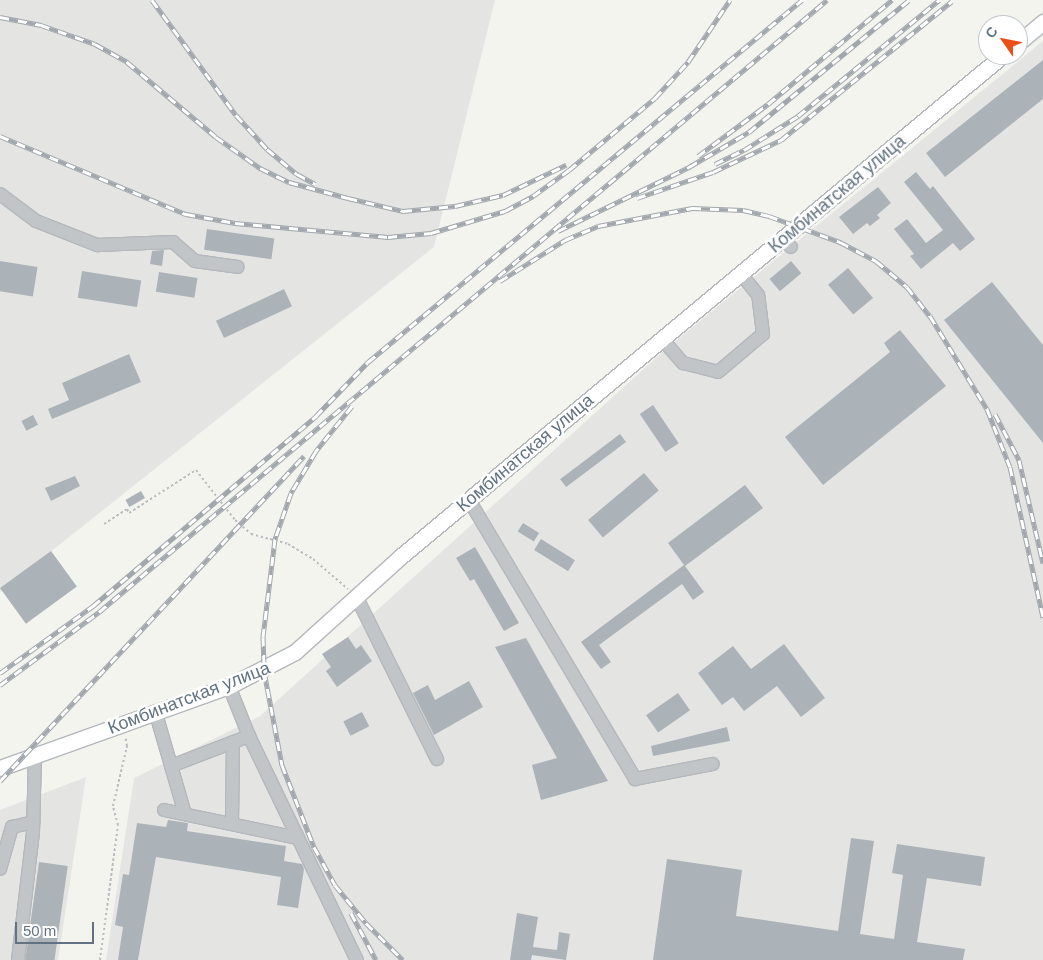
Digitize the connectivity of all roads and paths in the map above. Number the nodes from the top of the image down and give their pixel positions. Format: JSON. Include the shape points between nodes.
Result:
{"nodes":[{"id":1,"x":1043,"y":22,"type":"edge"},
{"id":2,"x":1028,"y":35,"type":"edge"},
{"id":3,"x":992,"y":65,"type":"edge"},
{"id":4,"x":0,"y":194,"type":"edge"},
{"id":5,"x":238,"y":267,"type":"dead end"},
{"id":6,"x":741,"y":274,"type":"junction"},
{"id":7,"x":662,"y":339,"type":"junction"},
{"id":8,"x":469,"y":500,"type":"junction"},
{"id":9,"x":104,"y":524,"type":"dead end"},
{"id":10,"x":356,"y":596,"type":"junction"},
{"id":11,"x":229,"y":686,"type":"junction"},
{"id":12,"x":156,"y":714,"type":"junction"},
{"id":13,"x":122,"y":724,"type":"junction"},
{"id":14,"x":249,"y":736,"type":"junction"},
{"id":15,"x":233,"y":742,"type":"junction"},
{"id":16,"x":35,"y":755,"type":"junction"},
{"id":17,"x":437,"y":759,"type":"dead end"},
{"id":18,"x":713,"y":764,"type":"dead end"},
{"id":19,"x":171,"y":766,"type":"junction"},
{"id":20,"x":0,"y":768,"type":"edge"},
{"id":21,"x":164,"y":810,"type":"dead end"},
{"id":22,"x":185,"y":814,"type":"junction"},
{"id":23,"x":33,"y":822,"type":"junction"},
{"id":24,"x":232,"y":824,"type":"junction"},
{"id":25,"x":298,"y":838,"type":"junction"},
{"id":26,"x":0,"y":869,"type":"edge"},
{"id":27,"x":18,"y":960,"type":"edge"},
{"id":28,"x":100,"y":960,"type":"edge"},
{"id":29,"x":357,"y":960,"type":"edge"}],
"edges":[{"from":1,"to":2,"type":"main road"},
{"from":3,"to":6,"type":"main road","name":"Комбинатская улица","via":[[787,243]]},
{"from":4,"to":5,"type":"street","via":[[36,221],[98,245],[173,242],[195,261]]},
{"from":6,"to":7,"type":"main road","name":"Комбинатская улица"},
{"from":6,"to":7,"type":"street","via":[[758,295],[763,334],[718,372],[683,363]]},
{"from":7,"to":8,"type":"main road","name":"Комбинатская улица"},
{"from":8,"to":10,"type":"main road","name":"Комбинатская улица"},
{"from":8,"to":18,"type":"street","via":[[635,779]]},
{"from":9,"to":10,"type":"path","via":[[126,510],[129,513],[196,470],[235,520],[251,534],[288,544],[313,559]]},
{"from":10,"to":11,"type":"main road","name":"Комбинатская улица","via":[[280,663]]},
{"from":10,"to":17,"type":"street"},
{"from":11,"to":12,"type":"main road","name":"Комбинатская улица"},
{"from":11,"to":14,"type":"street"},
{"from":12,"to":13,"type":"main road","name":"Комбинатская улица"},
{"from":12,"to":19,"type":"street"},
{"from":13,"to":16,"type":"main road","name":"Комбинатская улица"},
{"from":13,"to":28,"type":"path","via":[[127,746],[113,806],[118,825]]},
{"from":14,"to":15,"type":"street"},
{"from":14,"to":25,"type":"street"},
{"from":15,"to":19,"type":"street"},
{"from":15,"to":24,"type":"street"},
{"from":16,"to":20,"type":"main road","name":"Комбинатская улица"},
{"from":16,"to":23,"type":"street"},
{"from":19,"to":22,"type":"street"},
{"from":21,"to":22,"type":"street"},
{"from":22,"to":24,"type":"street"},
{"from":23,"to":26,"type":"street","via":[[12,827]]},
{"from":23,"to":27,"type":"street"},
{"from":24,"to":25,"type":"street"},
{"from":25,"to":29,"type":"street"}]}
